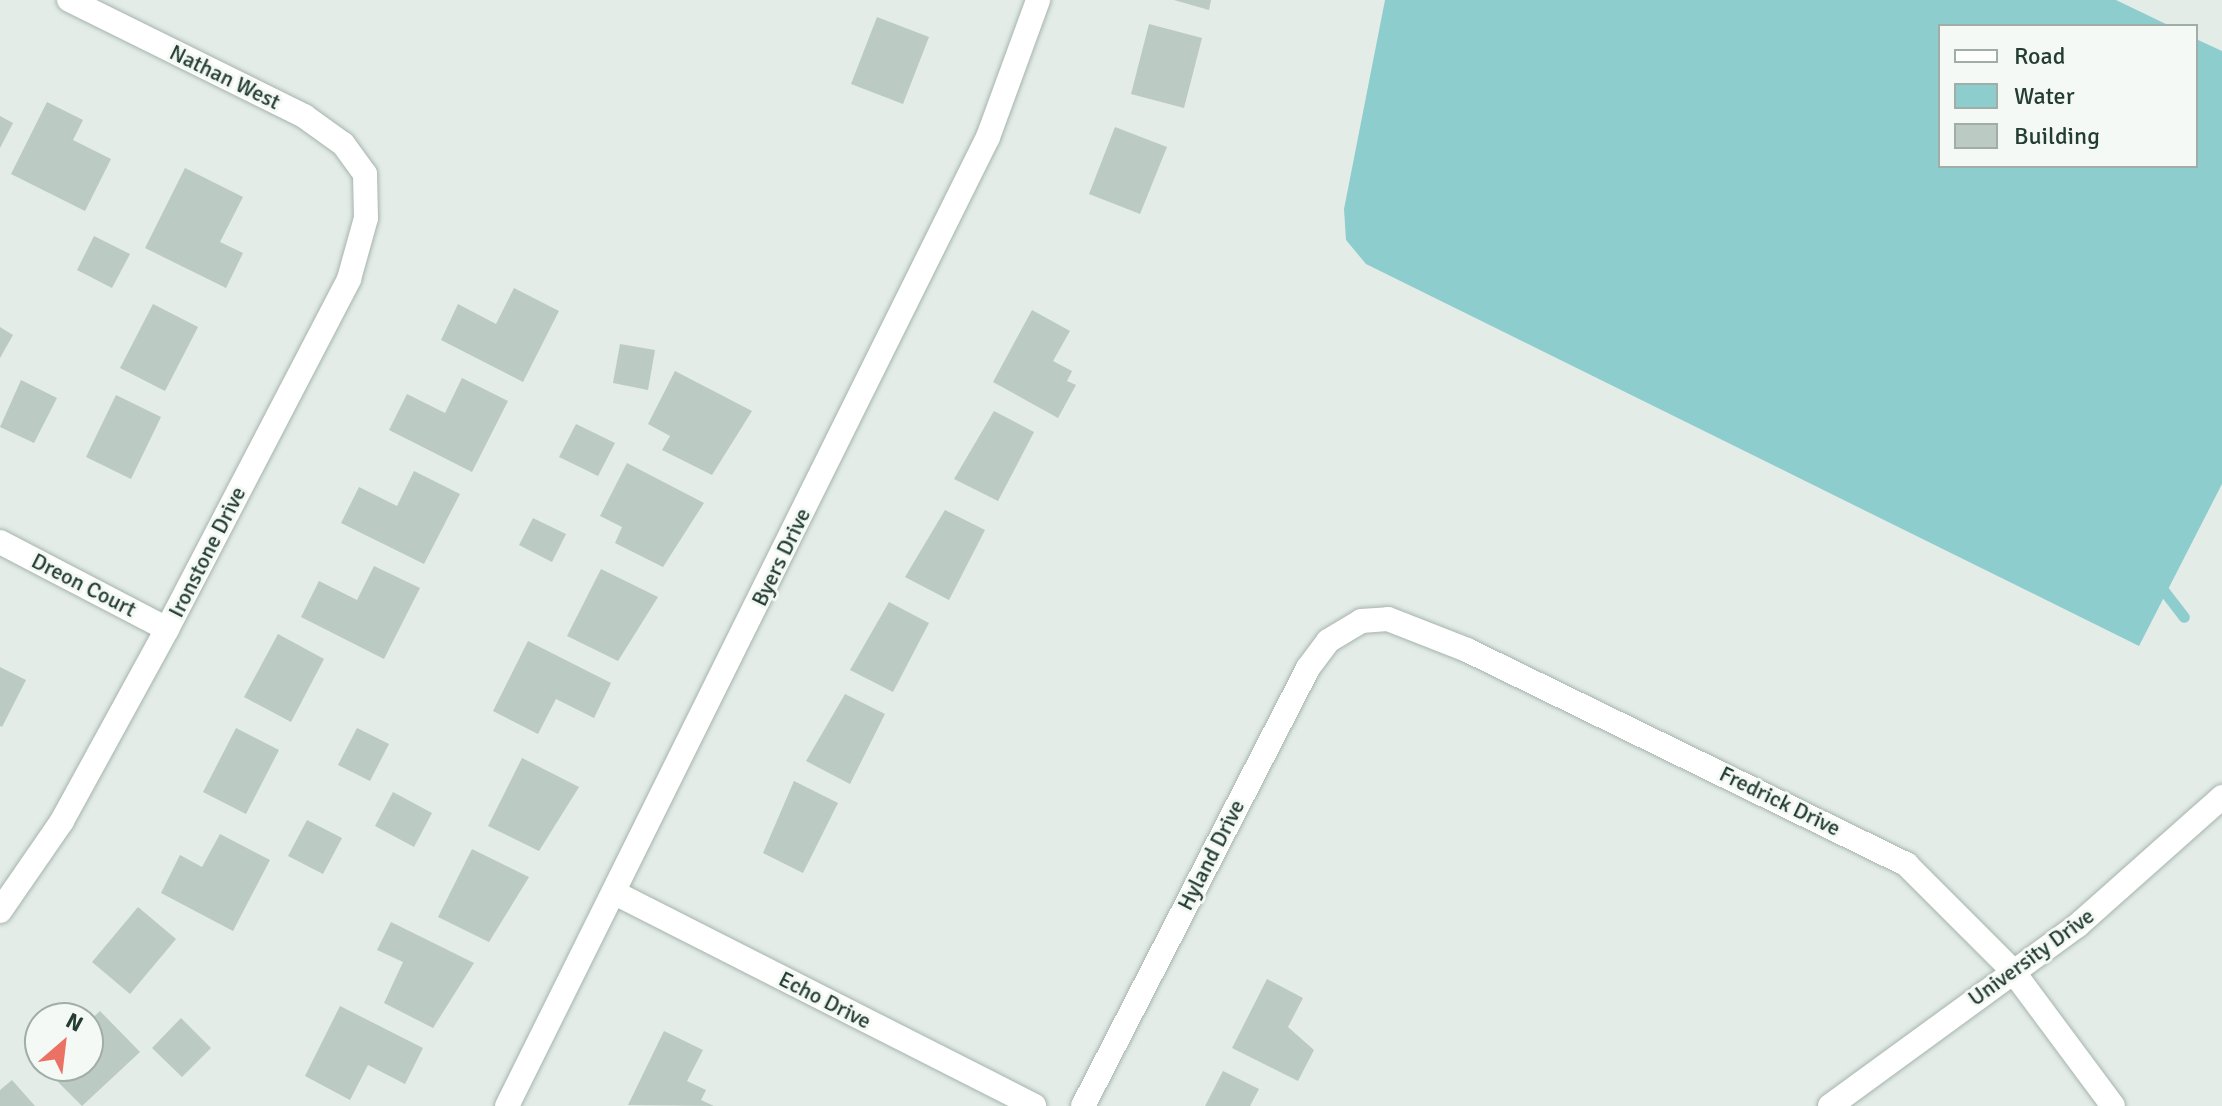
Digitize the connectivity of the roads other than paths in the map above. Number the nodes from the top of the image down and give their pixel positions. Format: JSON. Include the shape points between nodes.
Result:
{"nodes":[{"id":1,"x":69,"y":0,"type":"edge"},
{"id":2,"x":1038,"y":0,"type":"edge"},
{"id":3,"x":365,"y":174,"type":"joint"},
{"id":4,"x":0,"y":542,"type":"edge"},
{"id":5,"x":1361,"y":621,"type":"joint"},
{"id":6,"x":167,"y":629,"type":"junction"},
{"id":7,"x":2222,"y":797,"type":"edge"},
{"id":8,"x":615,"y":893,"type":"junction"},
{"id":9,"x":0,"y":911,"type":"edge"},
{"id":10,"x":2012,"y":970,"type":"junction"},
{"id":11,"x":507,"y":1106,"type":"edge"},
{"id":12,"x":1034,"y":1106,"type":"edge"},
{"id":13,"x":1083,"y":1106,"type":"edge"},
{"id":14,"x":1830,"y":1106,"type":"edge"},
{"id":15,"x":2113,"y":1106,"type":"edge"}],
"edges":[{"from":1,"to":3,"type":"street","name":"Nathan West","via":[[304,116],[343,144]]},
{"from":2,"to":8,"type":"street","name":"Byers Drive","via":[[988,137]]},
{"from":3,"to":6,"type":"street","name":"Ironstone Drive","via":[[366,218],[349,279]]},
{"from":4,"to":6,"type":"street","name":"Dreon Court"},
{"from":5,"to":10,"type":"street","name":"Fredrick Drive","via":[[1415,625],[1907,865]]},
{"from":5,"to":13,"type":"street","name":"Hyland Drive","via":[[1328,641],[1308,668]]},
{"from":6,"to":9,"type":"street","name":"Ironstone Drive","via":[[49,844]]},
{"from":7,"to":10,"type":"street","name":"University Drive","via":[[2078,925]]},
{"from":8,"to":11,"type":"street","name":"Byers Drive"},
{"from":8,"to":12,"type":"street","name":"Echo Drive"},
{"from":10,"to":14,"type":"street","name":"University Drive"},
{"from":10,"to":15,"type":"street","name":"Fredrick Drive"}]}
